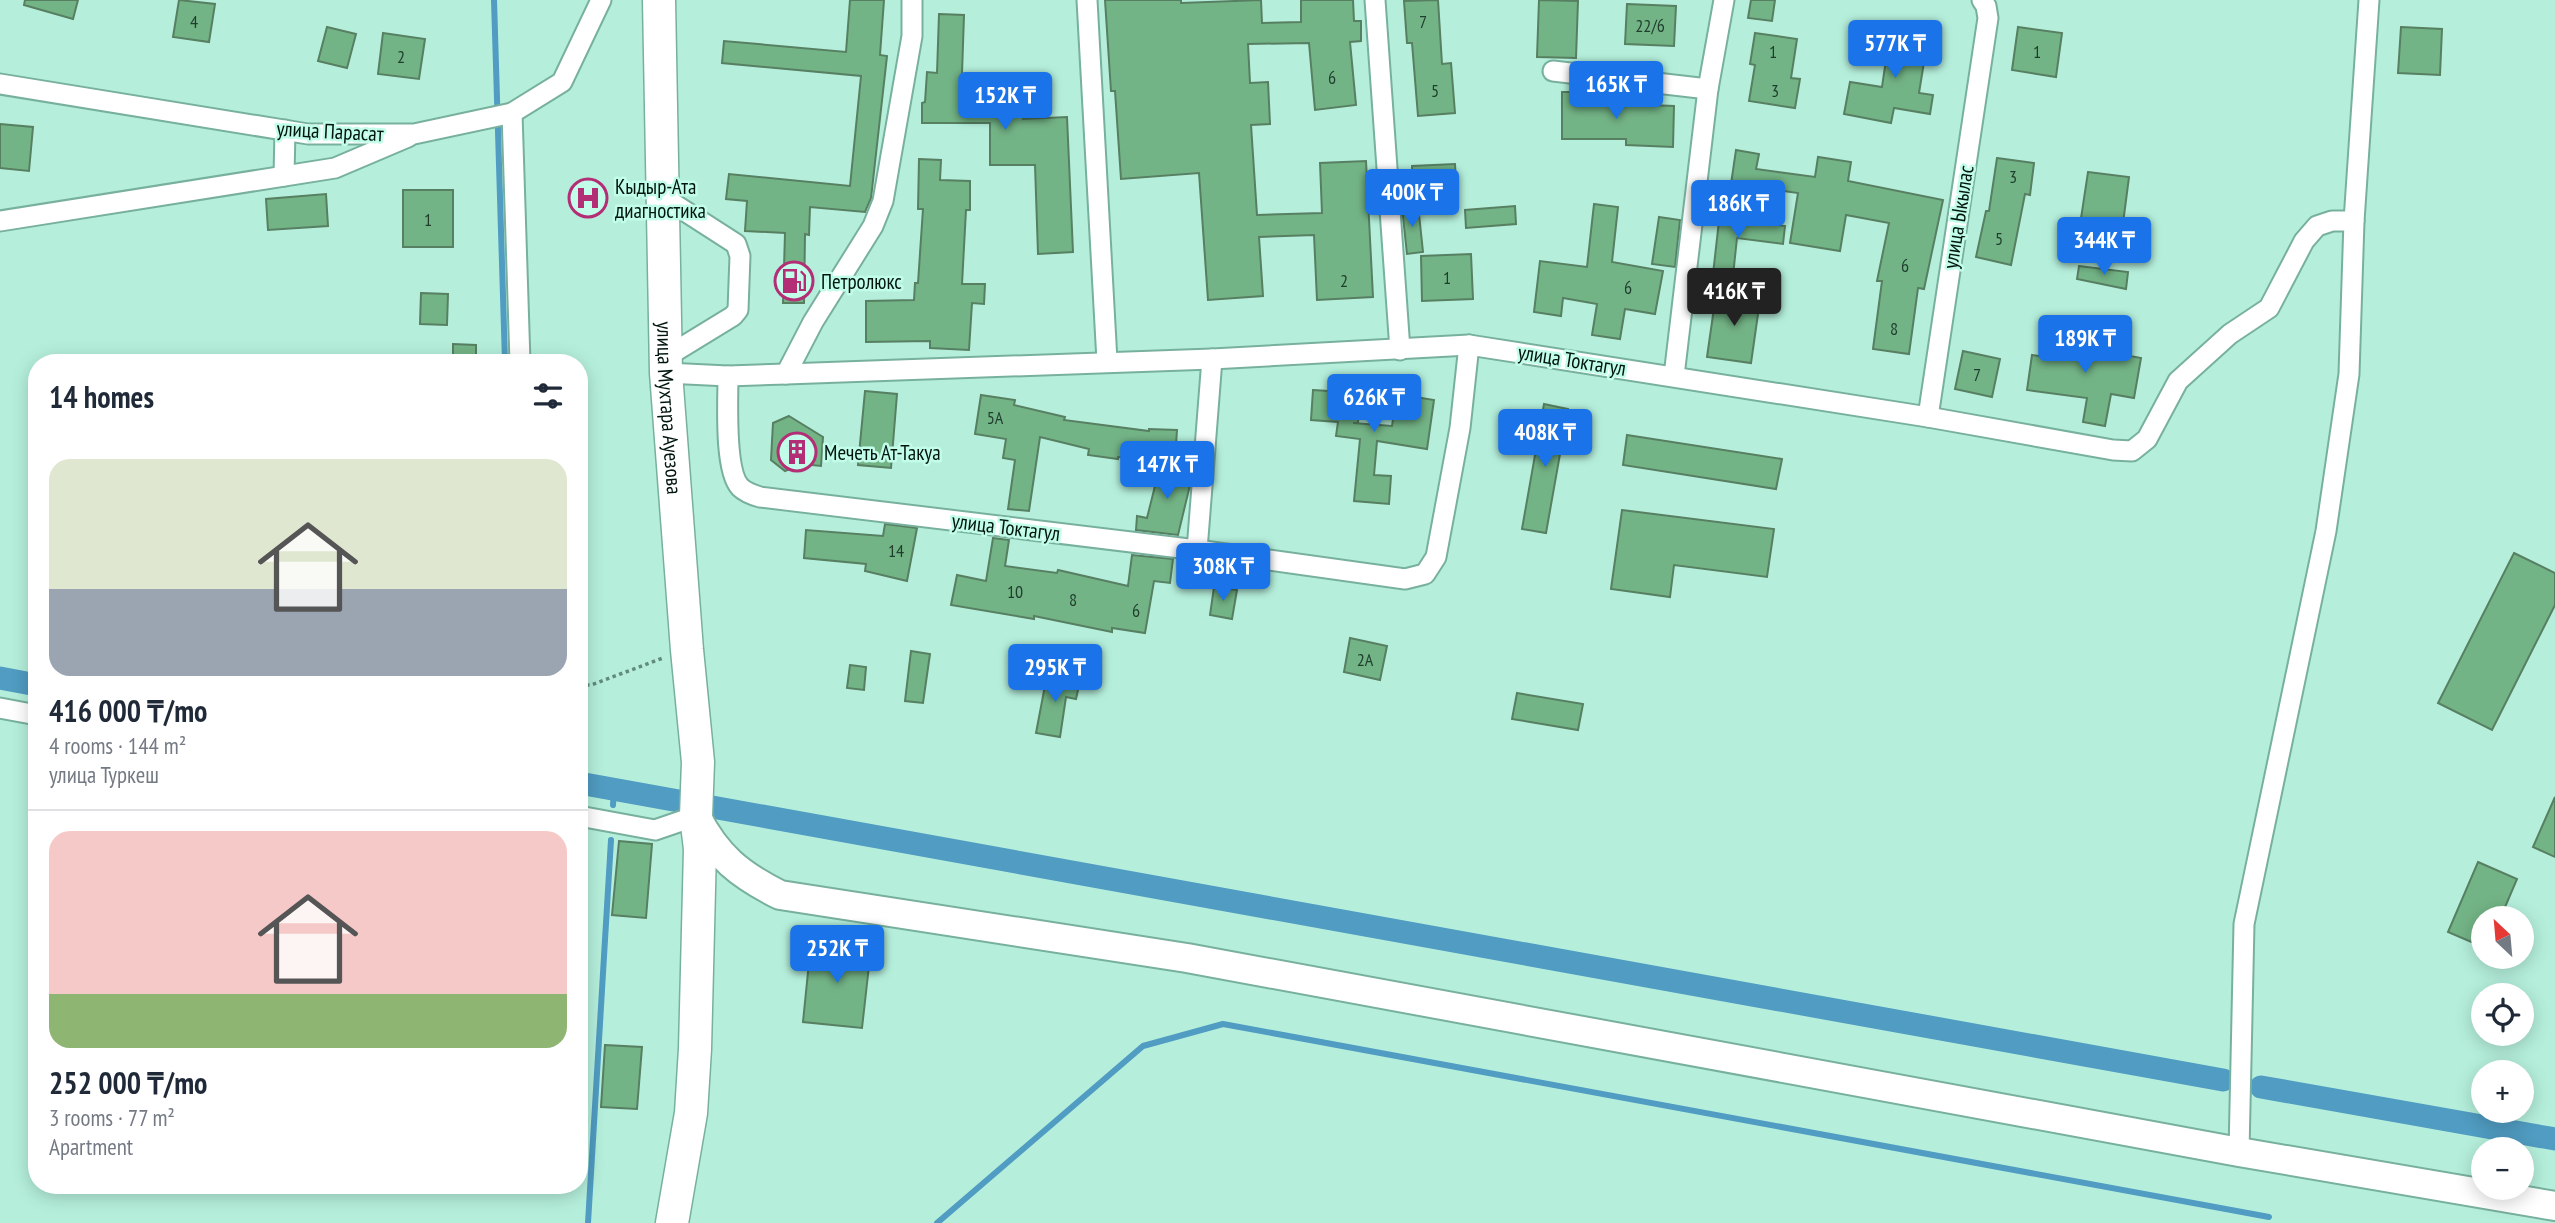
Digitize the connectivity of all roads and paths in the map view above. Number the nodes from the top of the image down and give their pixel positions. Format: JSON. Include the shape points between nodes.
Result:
{"nodes":[{"id":1,"x":601,"y":0,"type":"edge"},
{"id":2,"x":912,"y":0,"type":"edge"},
{"id":3,"x":1087,"y":0,"type":"edge"},
{"id":4,"x":1375,"y":0,"type":"edge"},
{"id":5,"x":1724,"y":0,"type":"edge"},
{"id":6,"x":2369,"y":0,"type":"edge"},
{"id":7,"x":662,"y":1,"type":"edge"},
{"id":8,"x":1985,"y":9,"type":"edge"},
{"id":9,"x":1553,"y":71,"type":"dead end"},
{"id":10,"x":0,"y":84,"type":"edge"},
{"id":11,"x":1708,"y":89,"type":"junction"},
{"id":12,"x":510,"y":114,"type":"junction"},
{"id":13,"x":285,"y":130,"type":"junction"},
{"id":14,"x":414,"y":134,"type":"junction"},
{"id":15,"x":284,"y":176,"type":"junction"},
{"id":16,"x":663,"y":197,"type":"junction"},
{"id":17,"x":0,"y":221,"type":"edge"},
{"id":18,"x":2354,"y":222,"type":"junction"},
{"id":19,"x":1469,"y":345,"type":"junction"},
{"id":20,"x":1400,"y":349,"type":"junction"},
{"id":21,"x":520,"y":354,"type":"edge"},
{"id":22,"x":1212,"y":359,"type":"junction"},
{"id":23,"x":1107,"y":361,"type":"junction"},
{"id":24,"x":666,"y":365,"type":"junction"},
{"id":25,"x":786,"y":374,"type":"junction"},
{"id":26,"x":727,"y":376,"type":"junction"},
{"id":27,"x":1674,"y":376,"type":"junction"},
{"id":28,"x":1928,"y":416,"type":"junction"},
{"id":29,"x":1197,"y":550,"type":"junction"},
{"id":30,"x":687,"y":650,"type":"junction"},
{"id":31,"x":588,"y":685,"type":"edge"},
{"id":32,"x":0,"y":708,"type":"edge"},
{"id":33,"x":28,"y":713,"type":"edge"},
{"id":34,"x":696,"y":816,"type":"junction"},
{"id":35,"x":588,"y":818,"type":"edge"},
{"id":36,"x":2239,"y":1152,"type":"junction"},
{"id":37,"x":2555,"y":1206,"type":"edge"},
{"id":38,"x":672,"y":1223,"type":"edge"}],
"edges":[{"from":1,"to":12,"type":"street","name":"улица Парасат","via":[[562,82]]},
{"from":2,"to":25,"type":"street","via":[[912,36],[883,201],[873,226]]},
{"from":3,"to":23,"type":"street"},
{"from":4,"to":20,"type":"street"},
{"from":5,"to":11,"type":"street"},
{"from":6,"to":18,"type":"street"},
{"from":7,"to":16,"type":"main road","name":"улица Мухтара Ауезова"},
{"from":8,"to":28,"type":"street","name":"улица Ыкылас"},
{"from":9,"to":11,"type":"street"},
{"from":10,"to":13,"type":"street","name":"улица Парасат"},
{"from":11,"to":27,"type":"street"},
{"from":12,"to":14,"type":"street","name":"улица Парасат"},
{"from":12,"to":21,"type":"street"},
{"from":13,"to":14,"type":"street","name":"улица Парасат"},
{"from":13,"to":15,"type":"street"},
{"from":14,"to":15,"type":"street","via":[[335,168]]},
{"from":15,"to":17,"type":"street"},
{"from":16,"to":24,"type":"main road","name":"улица Мухтара Ауезова"},
{"from":16,"to":24,"type":"street","via":[[736,244],[740,256],[738,310]]},
{"from":18,"to":28,"type":"street","name":"улица Токтагул","via":[[2332,220],[2318,226],[2304,241],[2269,308],[2230,334],[2178,381],[2147,439],[2132,450]]},
{"from":18,"to":36,"type":"street","via":[[2349,374],[2326,531],[2244,924]]},
{"from":19,"to":20,"type":"street","name":"улица Токтагул"},
{"from":19,"to":27,"type":"street","name":"улица Токтагул"},
{"from":19,"to":29,"type":"street","name":"улица Токтагул","via":[[1460,428],[1436,557],[1425,573],[1405,579]]},
{"from":20,"to":22,"type":"street","name":"улица Токтагул"},
{"from":22,"to":23,"type":"street","name":"улица Токтагул"},
{"from":22,"to":29,"type":"street"},
{"from":23,"to":25,"type":"street","name":"улица Токтагул"},
{"from":24,"to":26,"type":"street","name":"улица Токтагул"},
{"from":24,"to":30,"type":"main road","name":"улица Мухтара Ауезова"},
{"from":25,"to":26,"type":"street","name":"улица Токтагул"},
{"from":26,"to":29,"type":"street","name":"улица Токтагул","via":[[730,459],[739,487],[760,497]]},
{"from":27,"to":28,"type":"street","name":"улица Токтагул"},
{"from":30,"to":31,"type":"path"},
{"from":30,"to":34,"type":"main road","name":"улица Мухтара Ауезова","via":[[698,762]]},
{"from":32,"to":33,"type":"street"},
{"from":34,"to":35,"type":"street","via":[[655,830]]},
{"from":34,"to":36,"type":"main road","via":[[714,846],[738,872],[780,895],[1187,958]]},
{"from":34,"to":38,"type":"main road","name":"улица Мухтара Ауезова","via":[[700,849],[695,1049],[691,1113]]},
{"from":36,"to":37,"type":"main road"}]}
